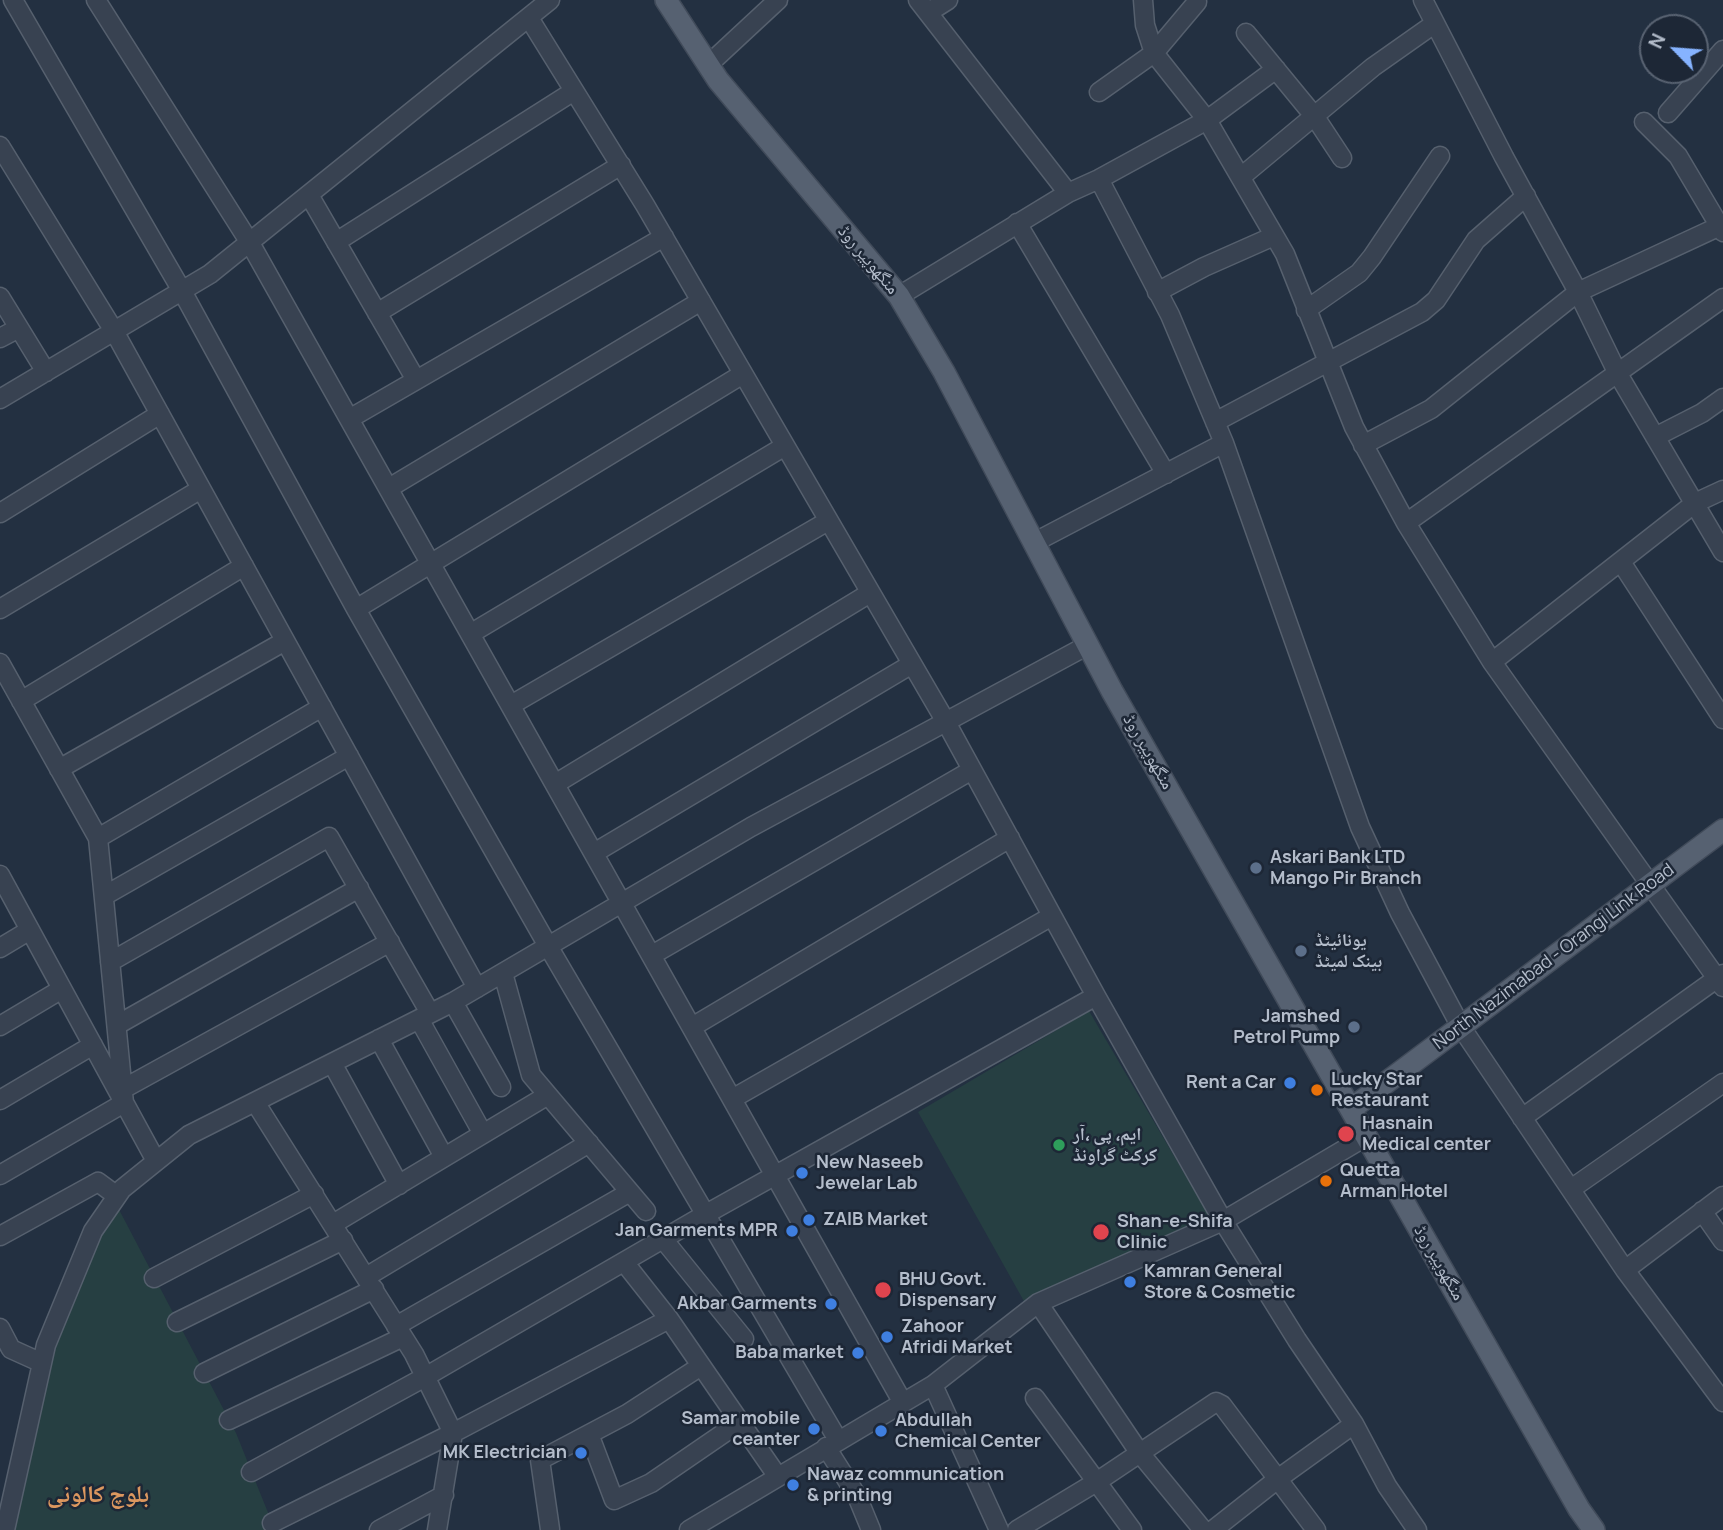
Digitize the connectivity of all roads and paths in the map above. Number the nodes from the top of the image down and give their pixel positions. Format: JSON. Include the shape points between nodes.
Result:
{"nodes":[{"id":1,"x":96,"y":0,"type":"edge"},
{"id":2,"x":550,"y":0,"type":"edge"},
{"id":3,"x":666,"y":0,"type":"edge"},
{"id":4,"x":778,"y":0,"type":"edge"},
{"id":5,"x":948,"y":0,"type":"edge"},
{"id":6,"x":1143,"y":0,"type":"edge"},
{"id":7,"x":1423,"y":0,"type":"edge"},
{"id":8,"x":1197,"y":2,"type":"edge"},
{"id":9,"x":11,"y":3,"type":"edge"},
{"id":10,"x":923,"y":6,"type":"edge"},
{"id":11,"x":529,"y":18,"type":"junction"},
{"id":12,"x":1434,"y":24,"type":"junction"},
{"id":13,"x":1247,"y":33,"type":"dead end"},
{"id":14,"x":1723,"y":50,"type":"edge"},
{"id":15,"x":1154,"y":53,"type":"junction"},
{"id":16,"x":708,"y":65,"type":"junction"},
{"id":17,"x":1276,"y":69,"type":"junction"},
{"id":18,"x":574,"y":91,"type":"junction"},
{"id":19,"x":1099,"y":92,"type":"dead end"},
{"id":20,"x":1668,"y":113,"type":"dead end"},
{"id":21,"x":1315,"y":117,"type":"junction"},
{"id":22,"x":1207,"y":120,"type":"junction"},
{"id":23,"x":1644,"y":122,"type":"dead end"},
{"id":24,"x":0,"y":146,"type":"edge"},
{"id":25,"x":1440,"y":156,"type":"dead end"},
{"id":26,"x":1342,"y":158,"type":"dead end"},
{"id":27,"x":621,"y":165,"type":"junction"},
{"id":28,"x":1241,"y":177,"type":"junction"},
{"id":29,"x":1099,"y":179,"type":"junction"},
{"id":30,"x":1068,"y":193,"type":"junction"},
{"id":31,"x":309,"y":195,"type":"junction"},
{"id":32,"x":1527,"y":196,"type":"junction"},
{"id":33,"x":1017,"y":223,"type":"junction"},
{"id":34,"x":1722,"y":229,"type":"edge"},
{"id":35,"x":1274,"y":236,"type":"junction"},
{"id":36,"x":664,"y":237,"type":"junction"},
{"id":37,"x":336,"y":242,"type":"junction"},
{"id":38,"x":250,"y":243,"type":"junction"},
{"id":39,"x":182,"y":291,"type":"junction"},
{"id":40,"x":1157,"y":292,"type":"junction"},
{"id":41,"x":1578,"y":292,"type":"junction"},
{"id":42,"x":899,"y":296,"type":"junction"},
{"id":43,"x":0,"y":297,"type":"edge"},
{"id":44,"x":1723,"y":298,"type":"edge"},
{"id":45,"x":701,"y":301,"type":"junction"},
{"id":46,"x":1306,"y":310,"type":"junction"},
{"id":47,"x":377,"y":313,"type":"junction"},
{"id":48,"x":19,"y":328,"type":"junction"},
{"id":49,"x":114,"y":331,"type":"junction"},
{"id":50,"x":0,"y":338,"type":"edge"},
{"id":51,"x":1328,"y":362,"type":"junction"},
{"id":52,"x":46,"y":372,"type":"junction"},
{"id":53,"x":743,"y":374,"type":"junction"},
{"id":54,"x":1618,"y":374,"type":"junction"},
{"id":55,"x":416,"y":380,"type":"junction"},
{"id":56,"x":1723,"y":398,"type":"edge"},
{"id":57,"x":0,"y":399,"type":"edge"},
{"id":58,"x":160,"y":414,"type":"junction"},
{"id":59,"x":349,"y":419,"type":"junction"},
{"id":60,"x":1215,"y":422,"type":"junction"},
{"id":61,"x":1655,"y":437,"type":"junction"},
{"id":62,"x":1224,"y":443,"type":"junction"},
{"id":63,"x":1363,"y":445,"type":"junction"},
{"id":64,"x":785,"y":446,"type":"junction"},
{"id":65,"x":1166,"y":474,"type":"junction"},
{"id":66,"x":388,"y":488,"type":"junction"},
{"id":67,"x":201,"y":489,"type":"junction"},
{"id":68,"x":1723,"y":490,"type":"edge"},
{"id":69,"x":1695,"y":503,"type":"junction"},
{"id":70,"x":0,"y":513,"type":"edge"},
{"id":71,"x":828,"y":521,"type":"junction"},
{"id":72,"x":1406,"y":523,"type":"junction"},
{"id":73,"x":1034,"y":542,"type":"junction"},
{"id":74,"x":1723,"y":552,"type":"edge"},
{"id":75,"x":1621,"y":562,"type":"junction"},
{"id":76,"x":431,"y":564,"type":"junction"},
{"id":77,"x":244,"y":566,"type":"junction"},
{"id":78,"x":870,"y":593,"type":"junction"},
{"id":79,"x":0,"y":609,"type":"edge"},
{"id":80,"x":356,"y":609,"type":"junction"},
{"id":81,"x":470,"y":634,"type":"junction"},
{"id":82,"x":285,"y":641,"type":"junction"},
{"id":83,"x":1088,"y":645,"type":"junction"},
{"id":84,"x":1492,"y":662,"type":"junction"},
{"id":85,"x":0,"y":663,"type":"edge"},
{"id":86,"x":912,"y":664,"type":"junction"},
{"id":87,"x":21,"y":701,"type":"junction"},
{"id":88,"x":511,"y":705,"type":"junction"},
{"id":89,"x":322,"y":708,"type":"junction"},
{"id":90,"x":1723,"y":719,"type":"edge"},
{"id":91,"x":946,"y":722,"type":"junction"},
{"id":92,"x":349,"y":756,"type":"junction"},
{"id":93,"x":59,"y":769,"type":"junction"},
{"id":94,"x":972,"y":769,"type":"junction"},
{"id":95,"x":555,"y":784,"type":"junction"},
{"id":96,"x":1723,"y":830,"type":"edge"},
{"id":97,"x":98,"y":838,"type":"junction"},
{"id":98,"x":1010,"y":838,"type":"junction"},
{"id":99,"x":594,"y":853,"type":"junction"},
{"id":100,"x":1,"y":879,"type":"edge"},
{"id":101,"x":1650,"y":885,"type":"junction"},
{"id":102,"x":359,"y":888,"type":"junction"},
{"id":103,"x":104,"y":896,"type":"junction"},
{"id":104,"x":622,"y":903,"type":"junction"},
{"id":105,"x":1052,"y":916,"type":"junction"},
{"id":106,"x":30,"y":930,"type":"junction"},
{"id":107,"x":390,"y":942,"type":"junction"},
{"id":108,"x":548,"y":946,"type":"junction"},
{"id":109,"x":0,"y":948,"type":"edge"},
{"id":110,"x":652,"y":955,"type":"junction"},
{"id":111,"x":110,"y":962,"type":"junction"},
{"id":112,"x":503,"y":973,"type":"junction"},
{"id":113,"x":1721,"y":980,"type":"edge"},
{"id":114,"x":477,"y":988,"type":"junction"},
{"id":115,"x":62,"y":989,"type":"junction"},
{"id":116,"x":1096,"y":996,"type":"junction"},
{"id":117,"x":453,"y":1002,"type":"junction"},
{"id":118,"x":425,"y":1016,"type":"junction"},
{"id":119,"x":117,"y":1025,"type":"junction"},
{"id":120,"x":0,"y":1026,"type":"edge"},
{"id":121,"x":692,"y":1027,"type":"junction"},
{"id":122,"x":1461,"y":1027,"type":"junction"},
{"id":123,"x":379,"y":1039,"type":"junction"},
{"id":124,"x":93,"y":1045,"type":"junction"},
{"id":125,"x":332,"y":1063,"type":"junction"},
{"id":126,"x":1723,"y":1083,"type":"edge"},
{"id":127,"x":501,"y":1087,"type":"dead end"},
{"id":128,"x":548,"y":1095,"type":"junction"},
{"id":129,"x":124,"y":1096,"type":"junction"},
{"id":130,"x":732,"y":1099,"type":"junction"},
{"id":131,"x":0,"y":1100,"type":"edge"},
{"id":132,"x":254,"y":1102,"type":"junction"},
{"id":133,"x":1352,"y":1109,"type":"junction"},
{"id":134,"x":1522,"y":1118,"type":"junction"},
{"id":135,"x":483,"y":1134,"type":"junction"},
{"id":136,"x":1367,"y":1136,"type":"junction"},
{"id":137,"x":589,"y":1143,"type":"junction"},
{"id":138,"x":444,"y":1157,"type":"junction"},
{"id":139,"x":156,"y":1161,"type":"junction"},
{"id":140,"x":0,"y":1175,"type":"edge"},
{"id":141,"x":775,"y":1176,"type":"junction"},
{"id":142,"x":399,"y":1185,"type":"junction"},
{"id":143,"x":1571,"y":1189,"type":"junction"},
{"id":144,"x":630,"y":1192,"type":"junction"},
{"id":145,"x":314,"y":1194,"type":"junction"},
{"id":146,"x":117,"y":1196,"type":"junction"},
{"id":147,"x":1723,"y":1196,"type":"edge"},
{"id":148,"x":646,"y":1211,"type":"dead end"},
{"id":149,"x":1702,"y":1211,"type":"junction"},
{"id":150,"x":706,"y":1214,"type":"junction"},
{"id":151,"x":1223,"y":1222,"type":"junction"},
{"id":152,"x":333,"y":1224,"type":"junction"},
{"id":153,"x":0,"y":1236,"type":"edge"},
{"id":154,"x":663,"y":1239,"type":"junction"},
{"id":155,"x":343,"y":1240,"type":"junction"},
{"id":156,"x":1723,"y":1241,"type":"edge"},
{"id":157,"x":624,"y":1262,"type":"junction"},
{"id":158,"x":1625,"y":1270,"type":"junction"},
{"id":159,"x":154,"y":1278,"type":"dead end"},
{"id":160,"x":370,"y":1283,"type":"junction"},
{"id":161,"x":1038,"y":1303,"type":"junction"},
{"id":162,"x":668,"y":1319,"type":"junction"},
{"id":163,"x":177,"y":1322,"type":"dead end"},
{"id":164,"x":0,"y":1328,"type":"edge"},
{"id":165,"x":400,"y":1331,"type":"junction"},
{"id":166,"x":744,"y":1339,"type":"dead end"},
{"id":167,"x":42,"y":1363,"type":"junction"},
{"id":168,"x":701,"y":1366,"type":"junction"},
{"id":169,"x":204,"y":1373,"type":"dead end"},
{"id":170,"x":425,"y":1377,"type":"junction"},
{"id":171,"x":933,"y":1385,"type":"junction"},
{"id":172,"x":1720,"y":1389,"type":"edge"},
{"id":173,"x":1035,"y":1398,"type":"dead end"},
{"id":174,"x":903,"y":1403,"type":"junction"},
{"id":175,"x":229,"y":1420,"type":"dead end"},
{"id":176,"x":740,"y":1422,"type":"junction"},
{"id":177,"x":1354,"y":1424,"type":"junction"},
{"id":178,"x":453,"y":1433,"type":"junction"},
{"id":179,"x":589,"y":1434,"type":"junction"},
{"id":180,"x":832,"y":1444,"type":"junction"},
{"id":181,"x":1139,"y":1452,"type":"junction"},
{"id":182,"x":251,"y":1472,"type":"dead end"},
{"id":183,"x":9,"y":1476,"type":"edge"},
{"id":184,"x":778,"y":1477,"type":"junction"},
{"id":185,"x":1279,"y":1478,"type":"junction"},
{"id":186,"x":1098,"y":1481,"type":"junction"},
{"id":187,"x":443,"y":1495,"type":"junction"},
{"id":188,"x":272,"y":1523,"type":"dead end"},
{"id":189,"x":4,"y":1527,"type":"edge"},
{"id":190,"x":550,"y":1529,"type":"edge"},
{"id":191,"x":379,"y":1530,"type":"edge"},
{"id":192,"x":437,"y":1530,"type":"edge"},
{"id":193,"x":689,"y":1530,"type":"edge"},
{"id":194,"x":871,"y":1530,"type":"edge"},
{"id":195,"x":999,"y":1530,"type":"edge"},
{"id":196,"x":1017,"y":1530,"type":"edge"},
{"id":197,"x":1132,"y":1530,"type":"edge"},
{"id":198,"x":1203,"y":1530,"type":"edge"},
{"id":199,"x":1213,"y":1530,"type":"edge"},
{"id":200,"x":1317,"y":1530,"type":"edge"},
{"id":201,"x":1417,"y":1530,"type":"edge"},
{"id":202,"x":1594,"y":1530,"type":"edge"}],
"edges":[{"from":1,"to":38,"type":"street"},
{"from":2,"to":11,"type":"street"},
{"from":3,"to":16,"type":"main road","name":"منگھوپیر روڈ"},
{"from":4,"to":16,"type":"street"},
{"from":5,"to":10,"type":"street"},
{"from":6,"to":15,"type":"street"},
{"from":7,"to":12,"type":"street"},
{"from":8,"to":15,"type":"street"},
{"from":9,"to":39,"type":"street"},
{"from":10,"to":30,"type":"street"},
{"from":11,"to":18,"type":"street"},
{"from":11,"to":31,"type":"street"},
{"from":12,"to":21,"type":"street","via":[[1373,67]]},
{"from":12,"to":32,"type":"street"},
{"from":13,"to":17,"type":"street"},
{"from":14,"to":20,"type":"street"},
{"from":15,"to":19,"type":"street"},
{"from":15,"to":22,"type":"street"},
{"from":16,"to":42,"type":"main road","name":"منگھوپیر روڈ"},
{"from":17,"to":21,"type":"street"},
{"from":17,"to":22,"type":"street"},
{"from":18,"to":27,"type":"street"},
{"from":18,"to":37,"type":"street"},
{"from":21,"to":26,"type":"street"},
{"from":21,"to":28,"type":"street"},
{"from":22,"to":28,"type":"street"},
{"from":22,"to":29,"type":"street"},
{"from":23,"to":34,"type":"street","via":[[1678,156]]},
{"from":24,"to":49,"type":"street"},
{"from":25,"to":46,"type":"street","via":[[1359,273]]},
{"from":27,"to":36,"type":"street"},
{"from":27,"to":47,"type":"street"},
{"from":28,"to":35,"type":"street"},
{"from":29,"to":30,"type":"street"},
{"from":29,"to":40,"type":"street"},
{"from":30,"to":33,"type":"street"},
{"from":31,"to":37,"type":"street"},
{"from":31,"to":38,"type":"street"},
{"from":32,"to":41,"type":"street"},
{"from":32,"to":51,"type":"street","via":[[1476,240],[1436,300],[1422,312]]},
{"from":33,"to":42,"type":"street"},
{"from":33,"to":65,"type":"street"},
{"from":34,"to":41,"type":"street"},
{"from":35,"to":40,"type":"street"},
{"from":35,"to":46,"type":"street"},
{"from":36,"to":45,"type":"street"},
{"from":36,"to":55,"type":"street"},
{"from":37,"to":47,"type":"street"},
{"from":38,"to":39,"type":"street"},
{"from":38,"to":59,"type":"street"},
{"from":39,"to":49,"type":"street"},
{"from":39,"to":80,"type":"street"},
{"from":40,"to":60,"type":"street"},
{"from":41,"to":54,"type":"street"},
{"from":41,"to":63,"type":"street","via":[[1431,409]]},
{"from":42,"to":73,"type":"main road","name":"منگھوپیر روڈ"},
{"from":43,"to":48,"type":"street"},
{"from":44,"to":54,"type":"street"},
{"from":45,"to":53,"type":"street"},
{"from":45,"to":66,"type":"street"},
{"from":46,"to":51,"type":"street"},
{"from":47,"to":55,"type":"street"},
{"from":48,"to":50,"type":"street"},
{"from":48,"to":52,"type":"street"},
{"from":49,"to":52,"type":"street"},
{"from":49,"to":58,"type":"street"},
{"from":51,"to":60,"type":"street"},
{"from":51,"to":63,"type":"street"},
{"from":52,"to":57,"type":"street"},
{"from":53,"to":64,"type":"street"},
{"from":53,"to":76,"type":"street"},
{"from":54,"to":61,"type":"street"},
{"from":54,"to":72,"type":"street"},
{"from":55,"to":59,"type":"street"},
{"from":56,"to":61,"type":"street"},
{"from":58,"to":67,"type":"street"},
{"from":58,"to":70,"type":"street"},
{"from":59,"to":66,"type":"street"},
{"from":60,"to":62,"type":"street"},
{"from":61,"to":69,"type":"street"},
{"from":62,"to":65,"type":"street"},
{"from":62,"to":122,"type":"street","via":[[1360,827]]},
{"from":63,"to":72,"type":"street"},
{"from":64,"to":71,"type":"street"},
{"from":64,"to":81,"type":"street"},
{"from":65,"to":73,"type":"street"},
{"from":66,"to":76,"type":"street"},
{"from":67,"to":77,"type":"street"},
{"from":67,"to":79,"type":"street"},
{"from":68,"to":69,"type":"street"},
{"from":69,"to":74,"type":"street"},
{"from":69,"to":75,"type":"street"},
{"from":71,"to":78,"type":"street"},
{"from":71,"to":88,"type":"street"},
{"from":72,"to":84,"type":"street"},
{"from":73,"to":83,"type":"main road","name":"منگھوپیر روڈ"},
{"from":75,"to":84,"type":"street"},
{"from":75,"to":90,"type":"street"},
{"from":76,"to":80,"type":"street"},
{"from":76,"to":81,"type":"street"},
{"from":77,"to":82,"type":"street"},
{"from":77,"to":87,"type":"street"},
{"from":78,"to":86,"type":"street"},
{"from":78,"to":95,"type":"street"},
{"from":80,"to":108,"type":"street"},
{"from":81,"to":88,"type":"street"},
{"from":82,"to":89,"type":"street"},
{"from":82,"to":93,"type":"street"},
{"from":83,"to":91,"type":"street"},
{"from":83,"to":133,"type":"main road","name":"منگھوپیر روڈ"},
{"from":84,"to":101,"type":"street"},
{"from":85,"to":87,"type":"street"},
{"from":86,"to":91,"type":"street"},
{"from":86,"to":99,"type":"street"},
{"from":87,"to":93,"type":"street"},
{"from":88,"to":95,"type":"street"},
{"from":89,"to":92,"type":"street"},
{"from":89,"to":97,"type":"street"},
{"from":91,"to":94,"type":"street"},
{"from":91,"to":104,"type":"street"},
{"from":92,"to":103,"type":"street"},
{"from":92,"to":114,"type":"street"},
{"from":93,"to":97,"type":"street"},
{"from":94,"to":98,"type":"street"},
{"from":94,"to":110,"type":"street"},
{"from":95,"to":99,"type":"street"},
{"from":96,"to":101,"type":"main road","name":"North Nazimabad - Orangi Link Road"},
{"from":97,"to":103,"type":"street"},
{"from":98,"to":105,"type":"street"},
{"from":98,"to":121,"type":"street"},
{"from":99,"to":104,"type":"street"},
{"from":100,"to":106,"type":"street"},
{"from":101,"to":113,"type":"street"},
{"from":101,"to":122,"type":"main road","name":"North Nazimabad - Orangi Link Road"},
{"from":102,"to":107,"type":"street"},
{"from":102,"to":111,"type":"street","via":[[329,836]]},
{"from":102,"to":119,"type":"street"},
{"from":103,"to":111,"type":"street"},
{"from":104,"to":108,"type":"street"},
{"from":104,"to":110,"type":"street"},
{"from":105,"to":116,"type":"street"},
{"from":105,"to":130,"type":"street"},
{"from":106,"to":109,"type":"street"},
{"from":106,"to":115,"type":"street"},
{"from":107,"to":118,"type":"street"},
{"from":107,"to":129,"type":"street"},
{"from":108,"to":112,"type":"street"},
{"from":108,"to":150,"type":"street"},
{"from":110,"to":121,"type":"street"},
{"from":111,"to":119,"type":"street"},
{"from":112,"to":114,"type":"street"},
{"from":112,"to":128,"type":"street","via":[[531,1075]]},
{"from":113,"to":134,"type":"street"},
{"from":114,"to":117,"type":"street"},
{"from":115,"to":120,"type":"street"},
{"from":115,"to":124,"type":"street"},
{"from":116,"to":141,"type":"street"},
{"from":116,"to":151,"type":"street"},
{"from":117,"to":118,"type":"street"},
{"from":117,"to":127,"type":"street"},
{"from":118,"to":123,"type":"street"},
{"from":118,"to":135,"type":"street"},
{"from":119,"to":129,"type":"street"},
{"from":121,"to":130,"type":"street"},
{"from":122,"to":133,"type":"main road","name":"North Nazimabad - Orangi Link Road"},
{"from":122,"to":134,"type":"street"},
{"from":123,"to":125,"type":"street"},
{"from":123,"to":138,"type":"street"},
{"from":124,"to":129,"type":"street"},
{"from":124,"to":131,"type":"street"},
{"from":125,"to":132,"type":"street"},
{"from":125,"to":142,"type":"street"},
{"from":126,"to":143,"type":"street"},
{"from":128,"to":135,"type":"street"},
{"from":128,"to":137,"type":"street"},
{"from":129,"to":139,"type":"street"},
{"from":129,"to":140,"type":"street"},
{"from":130,"to":141,"type":"street"},
{"from":132,"to":139,"type":"street","via":[[189,1135]]},
{"from":132,"to":145,"type":"street"},
{"from":133,"to":136,"type":"main road","name":"منگھوپیر روڈ"},
{"from":134,"to":143,"type":"street"},
{"from":135,"to":138,"type":"street"},
{"from":136,"to":151,"type":"street"},
{"from":136,"to":202,"type":"main road","name":"منگھوپیر روڈ"},
{"from":137,"to":144,"type":"street"},
{"from":137,"to":160,"type":"street"},
{"from":138,"to":142,"type":"street"},
{"from":139,"to":146,"type":"street"},
{"from":141,"to":150,"type":"street"},
{"from":141,"to":174,"type":"street"},
{"from":142,"to":152,"type":"street"},
{"from":143,"to":158,"type":"street"},
{"from":144,"to":148,"type":"street"},
{"from":144,"to":165,"type":"street"},
{"from":145,"to":152,"type":"street"},
{"from":145,"to":159,"type":"street"},
{"from":146,"to":153,"type":"street","via":[[98,1182]]},
{"from":146,"to":167,"type":"street","via":[[93,1231]]},
{"from":147,"to":149,"type":"street"},
{"from":149,"to":156,"type":"street"},
{"from":149,"to":158,"type":"street"},
{"from":150,"to":154,"type":"street"},
{"from":150,"to":180,"type":"street"},
{"from":151,"to":161,"type":"street"},
{"from":151,"to":177,"type":"street"},
{"from":152,"to":155,"type":"street"},
{"from":154,"to":157,"type":"street"},
{"from":154,"to":166,"type":"street"},
{"from":155,"to":160,"type":"street"},
{"from":155,"to":163,"type":"street"},
{"from":157,"to":162,"type":"street"},
{"from":157,"to":170,"type":"street"},
{"from":158,"to":172,"type":"street"},
{"from":160,"to":165,"type":"street"},
{"from":160,"to":169,"type":"street"},
{"from":161,"to":171,"type":"street"},
{"from":161,"to":181,"type":"street"},
{"from":162,"to":168,"type":"street"},
{"from":162,"to":178,"type":"street"},
{"from":164,"to":167,"type":"street","via":[[11,1349]]},
{"from":165,"to":170,"type":"street"},
{"from":165,"to":175,"type":"street"},
{"from":167,"to":183,"type":"street"},
{"from":168,"to":176,"type":"street"},
{"from":168,"to":179,"type":"street"},
{"from":170,"to":178,"type":"street"},
{"from":170,"to":182,"type":"street"},
{"from":171,"to":174,"type":"street"},
{"from":171,"to":195,"type":"street"},
{"from":173,"to":186,"type":"street"},
{"from":174,"to":180,"type":"street"},
{"from":176,"to":179,"type":"street","via":[[651,1483],[614,1500]]},
{"from":176,"to":184,"type":"street"},
{"from":177,"to":185,"type":"street"},
{"from":177,"to":201,"type":"street"},
{"from":178,"to":187,"type":"street"},
{"from":178,"to":188,"type":"street"},
{"from":179,"to":190,"type":"street","via":[[540,1460]]},
{"from":180,"to":184,"type":"street"},
{"from":180,"to":194,"type":"street"},
{"from":181,"to":185,"type":"street","via":[[1212,1403],[1219,1403]]},
{"from":181,"to":186,"type":"street"},
{"from":181,"to":198,"type":"street"},
{"from":183,"to":189,"type":"street"},
{"from":184,"to":193,"type":"street"},
{"from":185,"to":199,"type":"street"},
{"from":185,"to":200,"type":"street"},
{"from":186,"to":196,"type":"street"},
{"from":186,"to":197,"type":"street"},
{"from":187,"to":191,"type":"street"},
{"from":187,"to":192,"type":"street"}]}
